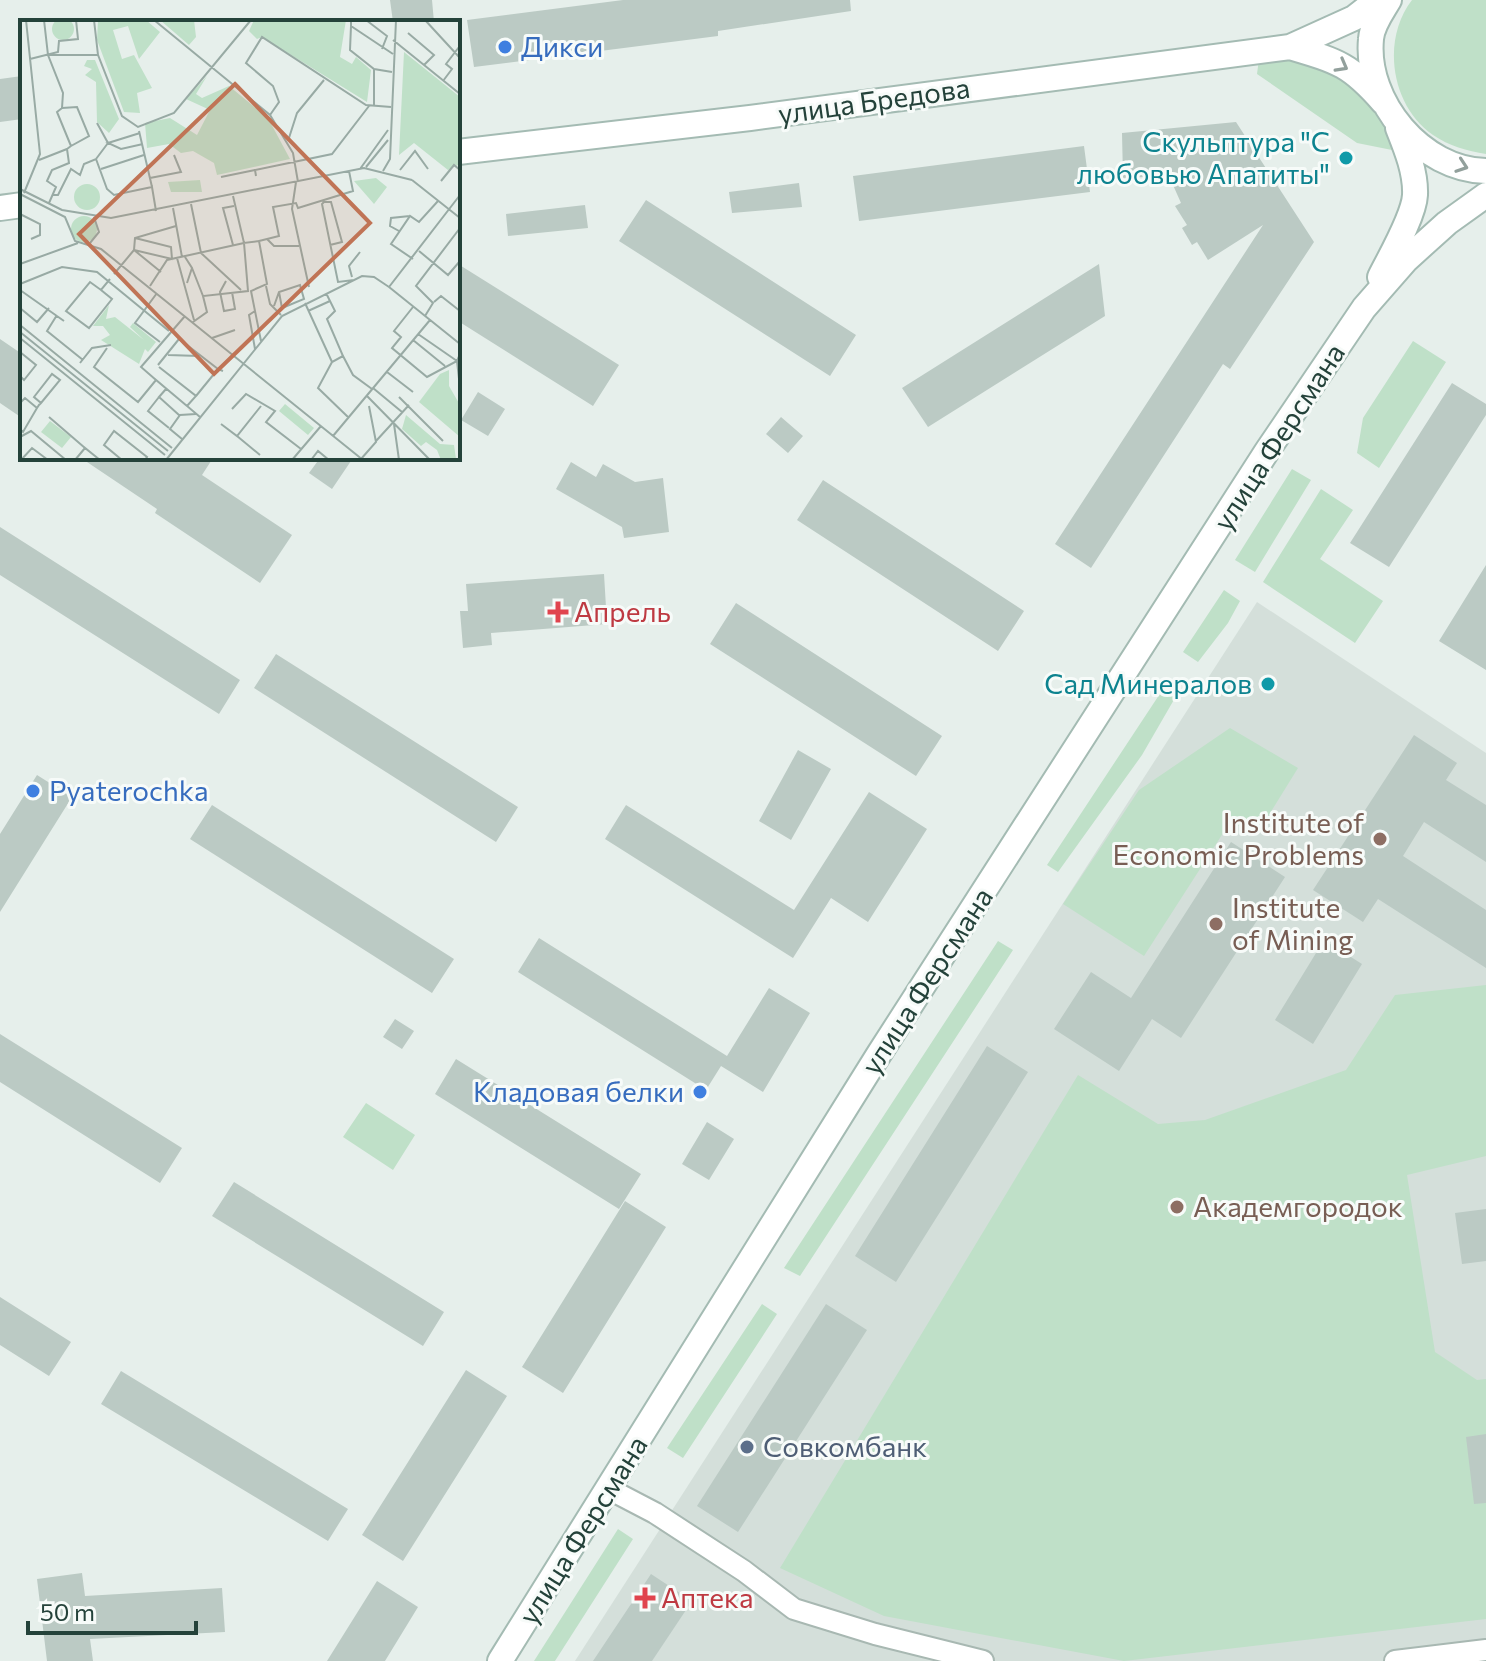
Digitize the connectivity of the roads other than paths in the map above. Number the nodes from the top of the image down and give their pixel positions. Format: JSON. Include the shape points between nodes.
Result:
{"nodes":[{"id":1,"x":1377,"y":0,"type":"edge"},
{"id":2,"x":1389,"y":0,"type":"edge"},
{"id":3,"x":1290,"y":47,"type":"junction"},
{"id":4,"x":1389,"y":112,"type":"junction"},
{"id":5,"x":460,"y":152,"type":"edge"},
{"id":6,"x":1486,"y":171,"type":"edge"},
{"id":7,"x":1486,"y":195,"type":"edge"},
{"id":8,"x":20,"y":205,"type":"edge"},
{"id":9,"x":0,"y":208,"type":"edge"},
{"id":10,"x":1364,"y":308,"type":"junction"},
{"id":11,"x":609,"y":1489,"type":"junction"},
{"id":12,"x":1486,"y":1650,"type":"edge"},
{"id":13,"x":500,"y":1661,"type":"edge"},
{"id":14,"x":983,"y":1661,"type":"edge"},
{"id":15,"x":1395,"y":1661,"type":"edge"}],
"edges":[{"from":1,"to":3,"type":"street","via":[[1354,18]]},
{"from":2,"to":4,"type":"street","name":"улица Ферсмана","via":[[1371,36],[1374,80]]},
{"from":3,"to":4,"type":"street","one_way":true,"via":[[1338,61],[1362,78]]},
{"from":3,"to":5,"type":"street","name":"улица Бредова"},
{"from":4,"to":6,"type":"street","one_way":true,"via":[[1418,144],[1436,155]]},
{"from":4,"to":10,"type":"street","name":"улица Ферсмана","via":[[1409,158],[1415,197]]},
{"from":7,"to":10,"type":"street","name":"улица Ферсмана","via":[[1406,260]]},
{"from":8,"to":9,"type":"street"},
{"from":10,"to":11,"type":"street","name":"улица Ферсмана","via":[[879,1054]]},
{"from":11,"to":13,"type":"street","name":"улица Ферсмана"},
{"from":11,"to":14,"type":"street","via":[[655,1513],[794,1609]]},
{"from":12,"to":15,"type":"street"}]}
